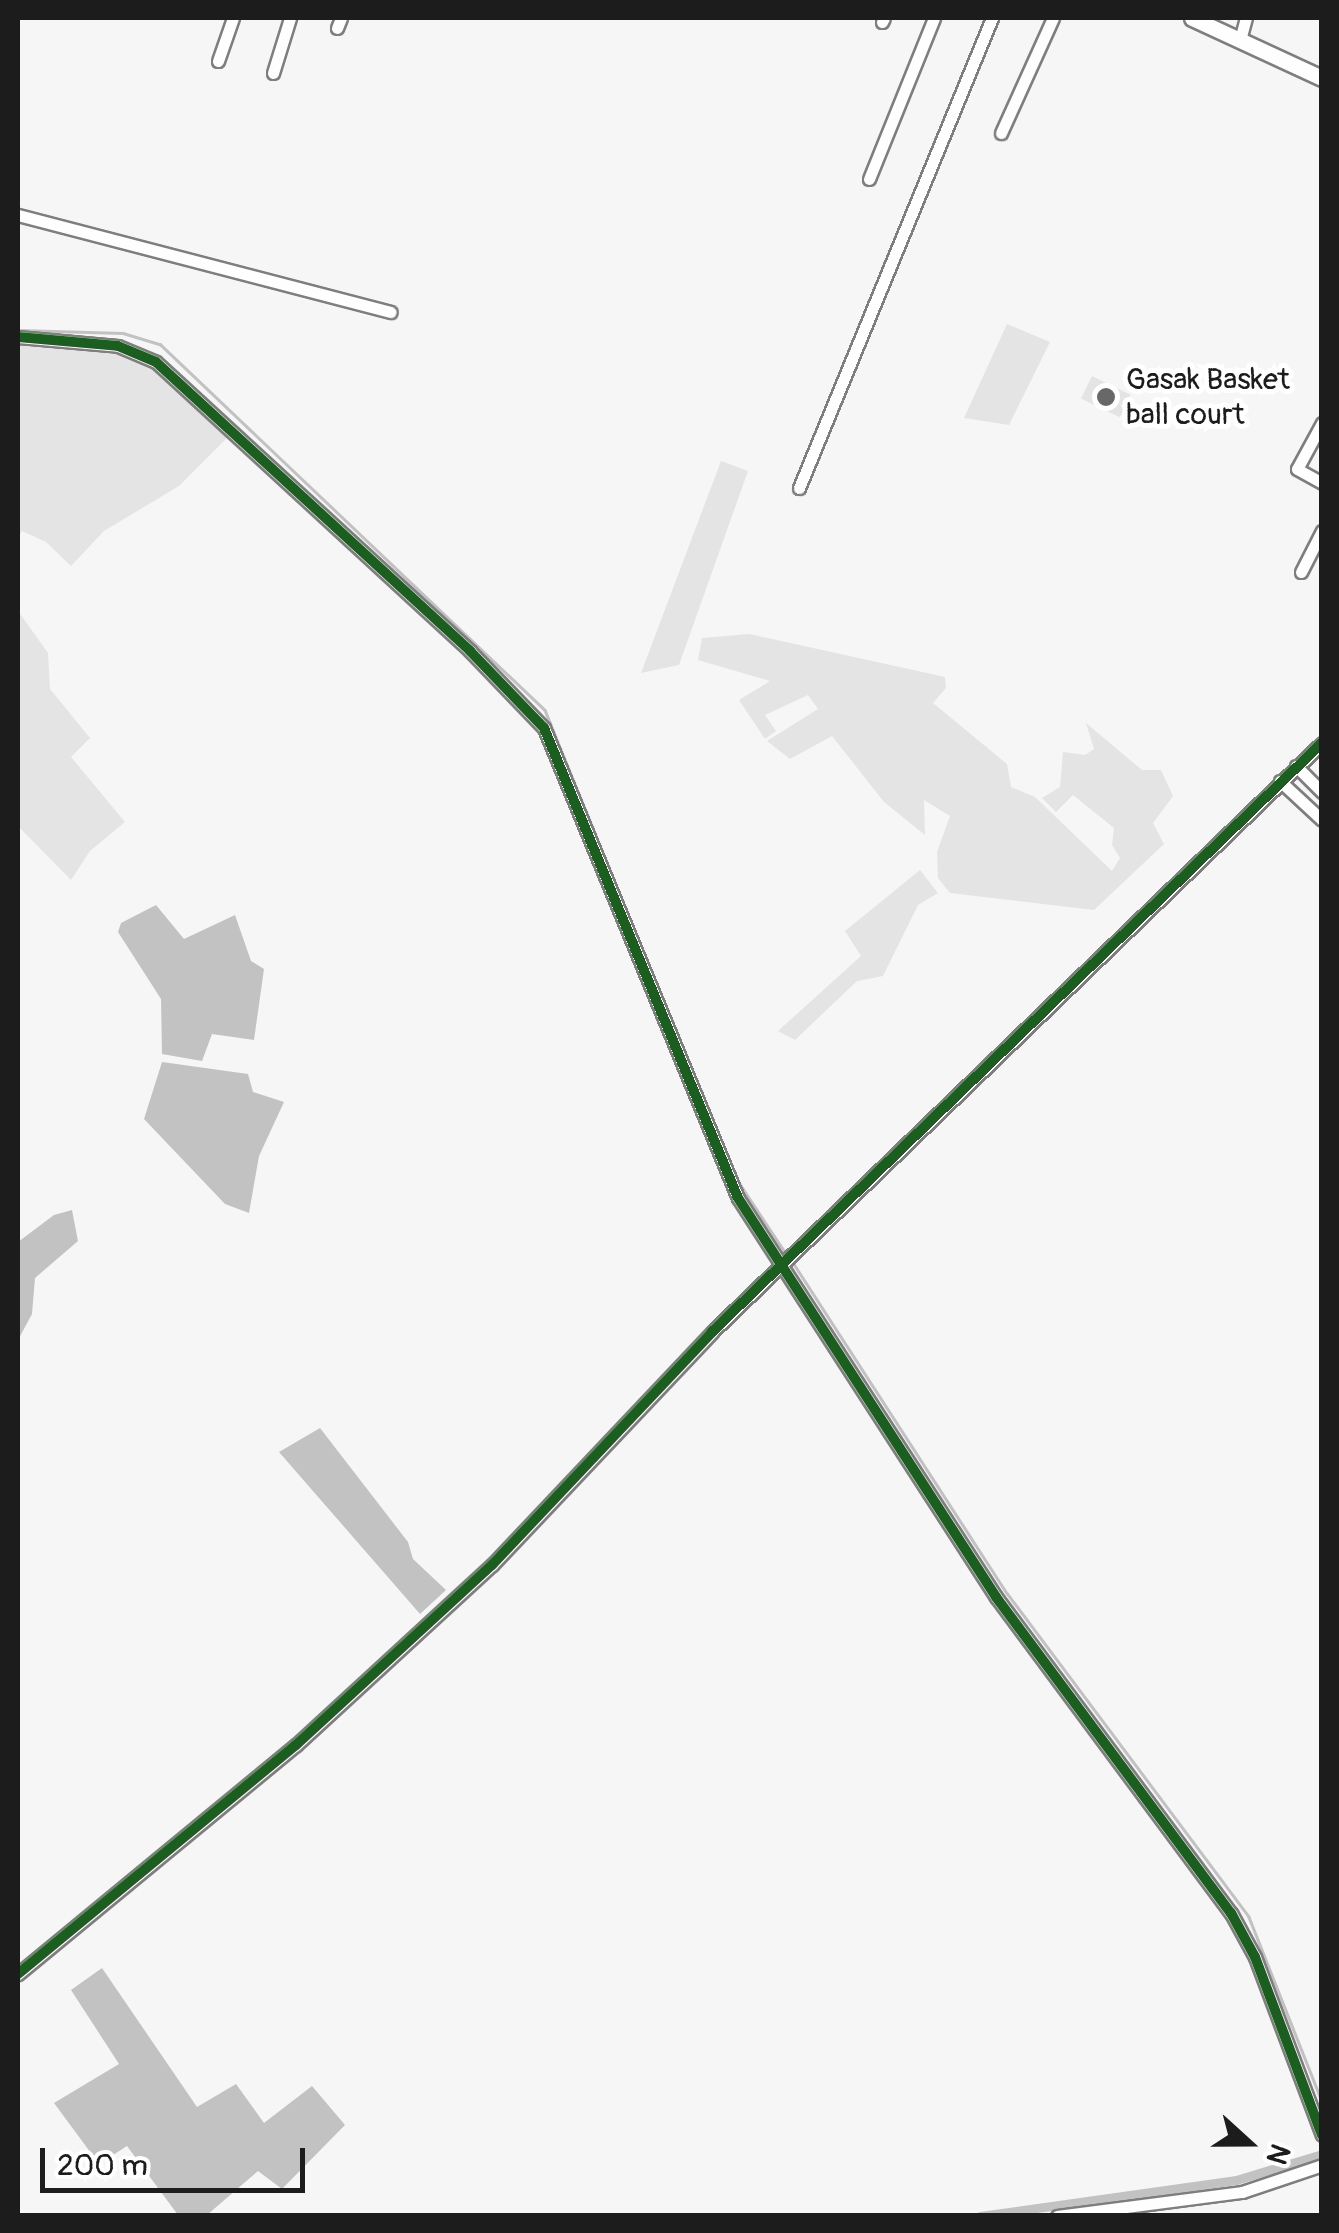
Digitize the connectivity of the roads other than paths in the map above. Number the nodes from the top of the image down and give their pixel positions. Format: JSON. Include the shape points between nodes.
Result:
{"nodes":[{"id":1,"x":232,"y":18,"type":"edge"},
{"id":2,"x":287,"y":18,"type":"edge"},
{"id":3,"x":934,"y":18,"type":"edge"},
{"id":4,"x":992,"y":18,"type":"edge"},
{"id":5,"x":1053,"y":18,"type":"edge"},
{"id":6,"x":1192,"y":18,"type":"edge"},
{"id":7,"x":1246,"y":18,"type":"edge"},
{"id":8,"x":1240,"y":40,"type":"junction"},
{"id":9,"x":218,"y":61,"type":"dead end"},
{"id":10,"x":273,"y":73,"type":"dead end"},
{"id":11,"x":1322,"y":78,"type":"edge"},
{"id":12,"x":1001,"y":133,"type":"dead end"},
{"id":13,"x":870,"y":179,"type":"dead end"},
{"id":14,"x":18,"y":215,"type":"edge"},
{"id":15,"x":390,"y":312,"type":"dead end"},
{"id":16,"x":18,"y":336,"type":"edge"},
{"id":17,"x":1322,"y":422,"type":"edge"},
{"id":18,"x":1322,"y":483,"type":"edge"},
{"id":19,"x":800,"y":488,"type":"dead end"},
{"id":20,"x":1322,"y":532,"type":"edge"},
{"id":21,"x":1301,"y":572,"type":"dead end"},
{"id":22,"x":1322,"y":743,"type":"edge"},
{"id":23,"x":1296,"y":766,"type":"junction"},
{"id":24,"x":1280,"y":782,"type":"junction"},
{"id":25,"x":1322,"y":792,"type":"edge"},
{"id":26,"x":1322,"y":820,"type":"edge"},
{"id":27,"x":788,"y":1264,"type":"junction"},
{"id":28,"x":18,"y":1974,"type":"edge"},
{"id":29,"x":1322,"y":2135,"type":"edge"},
{"id":30,"x":1322,"y":2165,"type":"edge"},
{"id":31,"x":1057,"y":2216,"type":"edge"}],
"edges":[{"from":1,"to":9,"type":"street"},
{"from":2,"to":10,"type":"street"},
{"from":3,"to":13,"type":"street"},
{"from":4,"to":19,"type":"street"},
{"from":5,"to":12,"type":"street"},
{"from":6,"to":8,"type":"street"},
{"from":7,"to":8,"type":"street"},
{"from":8,"to":11,"type":"street"},
{"from":14,"to":15,"type":"street"},
{"from":16,"to":27,"type":"street","via":[[118,346],[156,362],[533,712],[552,743],[728,1177]]},
{"from":17,"to":18,"type":"street","via":[[1297,469]]},
{"from":20,"to":21,"type":"street"},
{"from":22,"to":23,"type":"street"},
{"from":23,"to":24,"type":"street"},
{"from":23,"to":25,"type":"street"},
{"from":24,"to":26,"type":"street"},
{"from":24,"to":27,"type":"street"},
{"from":27,"to":28,"type":"street","via":[[698,1346],[532,1525],[430,1622],[296,1745]]},
{"from":27,"to":29,"type":"street","via":[[996,1597],[1231,1913],[1255,1957]]},
{"from":30,"to":31,"type":"street","via":[[1242,2192]]}]}
